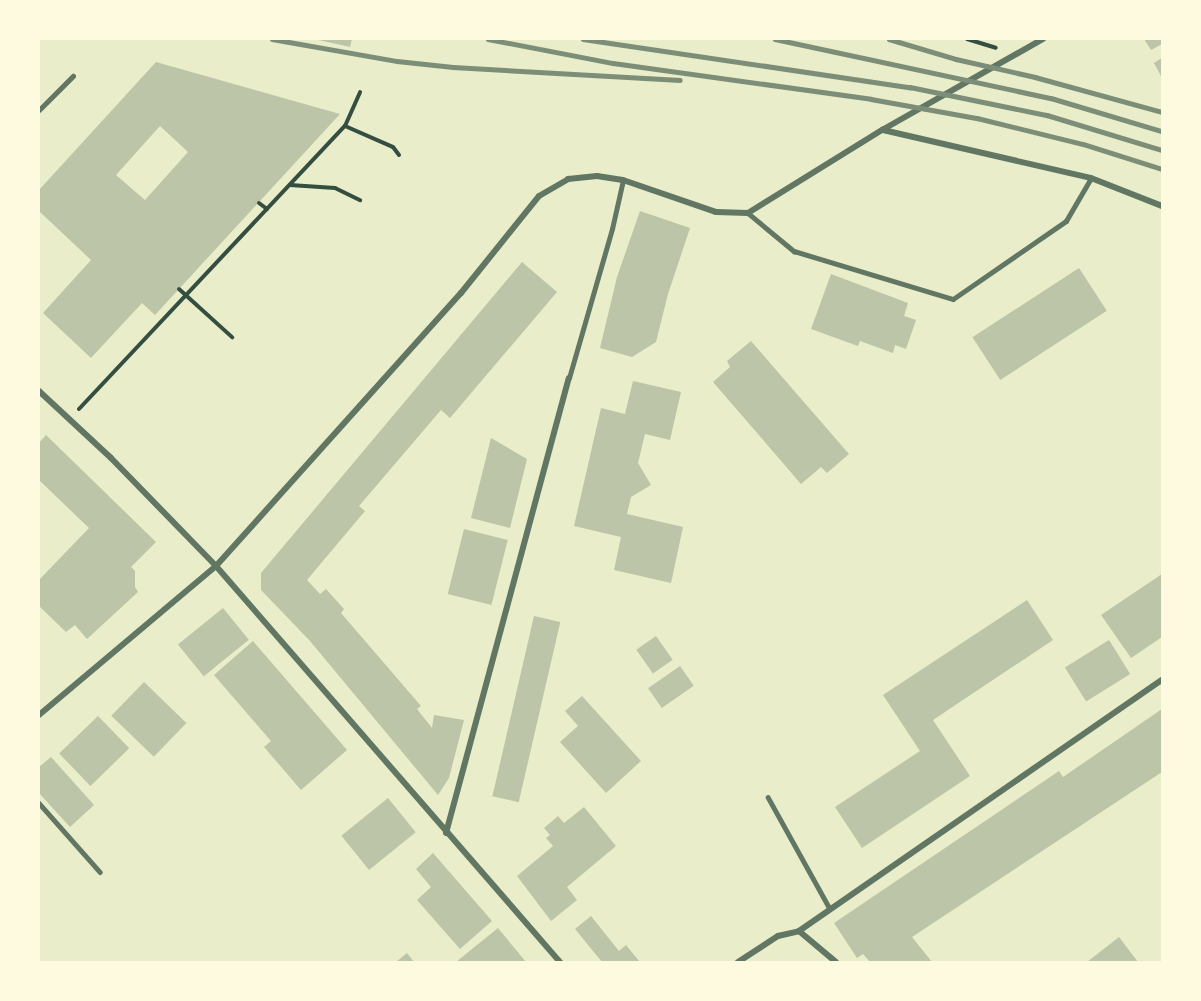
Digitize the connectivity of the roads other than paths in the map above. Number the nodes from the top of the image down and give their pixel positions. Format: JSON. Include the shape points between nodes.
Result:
{"nodes":[{"id":1,"x":1043,"y":39,"type":"edge"},
{"id":2,"x":73,"y":76,"type":"dead end"},
{"id":3,"x":39,"y":110,"type":"edge"},
{"id":4,"x":882,"y":130,"type":"junction"},
{"id":5,"x":1091,"y":178,"type":"junction"},
{"id":6,"x":623,"y":180,"type":"junction"},
{"id":7,"x":1162,"y":206,"type":"edge"},
{"id":8,"x":748,"y":213,"type":"junction"},
{"id":9,"x":569,"y":378,"type":"joint"},
{"id":10,"x":39,"y":391,"type":"edge"},
{"id":11,"x":216,"y":566,"type":"junction"},
{"id":12,"x":1162,"y":680,"type":"edge"},
{"id":13,"x":39,"y":715,"type":"edge"},
{"id":14,"x":768,"y":797,"type":"dead end"},
{"id":15,"x":39,"y":803,"type":"edge"},
{"id":16,"x":446,"y":832,"type":"junction"},
{"id":17,"x":100,"y":872,"type":"dead end"},
{"id":18,"x":830,"y":909,"type":"junction"},
{"id":19,"x":799,"y":931,"type":"junction"},
{"id":20,"x":560,"y":962,"type":"edge"},
{"id":21,"x":738,"y":962,"type":"edge"},
{"id":22,"x":836,"y":962,"type":"edge"}],
"edges":[{"from":1,"to":4,"type":"street"},
{"from":2,"to":3,"type":"lane"},
{"from":4,"to":5,"type":"street"},
{"from":4,"to":8,"type":"street"},
{"from":5,"to":7,"type":"street"},
{"from":5,"to":8,"type":"lane","via":[[1066,221],[952,299],[794,251]]},
{"from":6,"to":8,"type":"street","via":[[716,212]]},
{"from":6,"to":9,"type":"lane"},
{"from":6,"to":11,"type":"street","via":[[597,176],[568,179],[539,196],[431,327]]},
{"from":9,"to":16,"type":"street"},
{"from":10,"to":11,"type":"street"},
{"from":11,"to":13,"type":"street"},
{"from":11,"to":16,"type":"street"},
{"from":12,"to":18,"type":"street"},
{"from":14,"to":18,"type":"lane"},
{"from":15,"to":17,"type":"lane"},
{"from":16,"to":20,"type":"street"},
{"from":18,"to":19,"type":"street"},
{"from":19,"to":21,"type":"street","via":[[778,936]]},
{"from":19,"to":22,"type":"street"}]}
